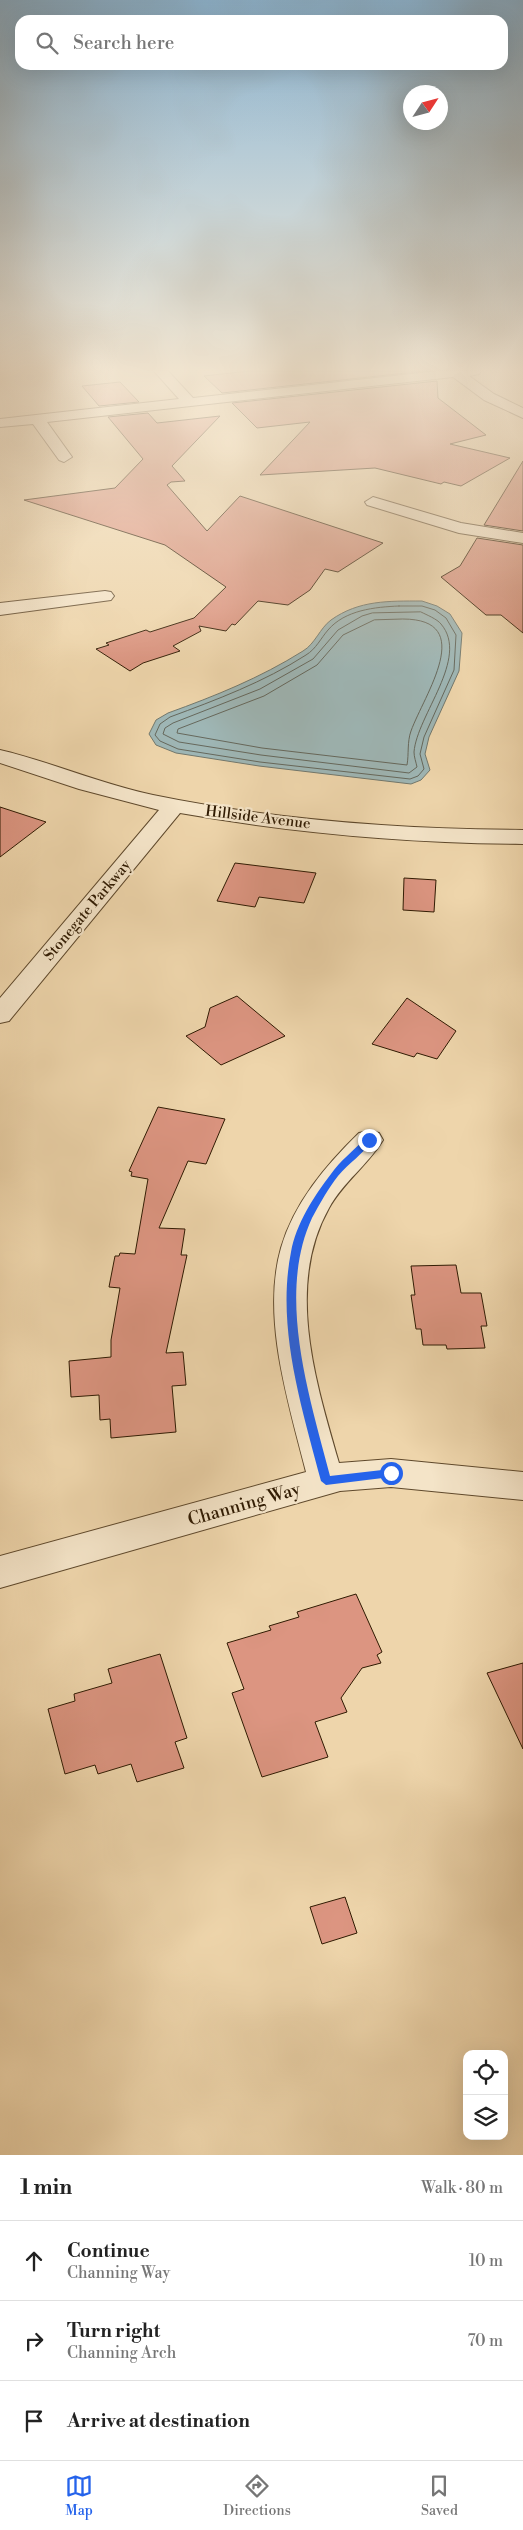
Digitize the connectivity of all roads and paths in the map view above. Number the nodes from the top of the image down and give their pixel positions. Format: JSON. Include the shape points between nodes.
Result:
{"nodes":[{"id":1,"x":373,"y":502,"type":"dead end"},
{"id":2,"x":523,"y":538,"type":"edge"},
{"id":3,"x":105,"y":596,"type":"dead end"},
{"id":4,"x":0,"y":609,"type":"edge"},
{"id":5,"x":0,"y":756,"type":"edge"},
{"id":6,"x":174,"y":806,"type":"junction"},
{"id":7,"x":523,"y":836,"type":"edge"},
{"id":8,"x":0,"y":1015,"type":"edge"},
{"id":9,"x":369,"y":1140,"type":"dead end"},
{"id":10,"x":326,"y":1481,"type":"junction"},
{"id":11,"x":523,"y":1486,"type":"edge"},
{"id":12,"x":0,"y":1572,"type":"edge"}],
"edges":[{"from":1,"to":2,"type":"street","via":[[459,528]]},
{"from":3,"to":4,"type":"street"},
{"from":5,"to":6,"type":"street","name":"Hillside Avenue"},
{"from":6,"to":7,"type":"street","name":"Hillside Avenue","via":[[380,831],[472,837]]},
{"from":6,"to":8,"type":"street","name":"Stonegate Parkway"},
{"from":9,"to":10,"type":"street","via":[[334,1175],[308,1218],[296,1250],[292,1284],[295,1342],[302,1388]]},
{"from":10,"to":11,"type":"street","name":"Channing Way","via":[[391,1473]]},
{"from":10,"to":12,"type":"street","name":"Channing Way"}]}
